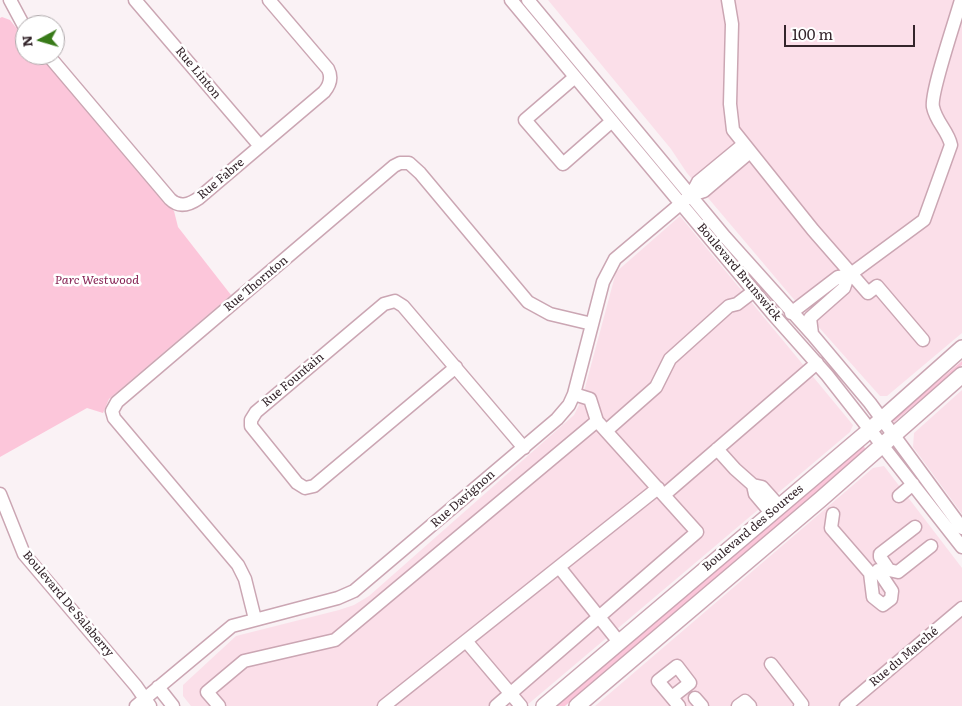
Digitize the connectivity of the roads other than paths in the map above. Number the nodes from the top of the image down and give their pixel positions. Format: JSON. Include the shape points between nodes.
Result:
{"nodes":[{"id":1,"x":135,"y":0,"type":"edge"},
{"id":2,"x":269,"y":0,"type":"edge"},
{"id":3,"x":511,"y":0,"type":"edge"},
{"id":4,"x":528,"y":0,"type":"edge"},
{"id":5,"x":728,"y":0,"type":"edge"},
{"id":6,"x":962,"y":0,"type":"edge"},
{"id":7,"x":7,"y":4,"type":"edge"},
{"id":8,"x":15,"y":15,"type":"edge"},
{"id":9,"x":57,"y":65,"type":"edge"},
{"id":10,"x":575,"y":77,"type":"junction"},
{"id":11,"x":612,"y":121,"type":"junction"},
{"id":12,"x":260,"y":146,"type":"junction"},
{"id":13,"x":747,"y":148,"type":"junction"},
{"id":14,"x":691,"y":195,"type":"junction"},
{"id":15,"x":680,"y":204,"type":"junction"},
{"id":16,"x":760,"y":275,"type":"junction"},
{"id":17,"x":850,"y":275,"type":"junction"},
{"id":18,"x":751,"y":287,"type":"junction"},
{"id":19,"x":791,"y":312,"type":"junction"},
{"id":20,"x":592,"y":324,"type":"junction"},
{"id":21,"x":812,"y":334,"type":"junction"},
{"id":22,"x":923,"y":340,"type":"dead end"},
{"id":23,"x":962,"y":348,"type":"edge"},
{"id":24,"x":817,"y":362,"type":"junction"},
{"id":25,"x":456,"y":367,"type":"junction"},
{"id":26,"x":962,"y":375,"type":"edge"},
{"id":27,"x":574,"y":394,"type":"junction"},
{"id":28,"x":597,"y":421,"type":"junction"},
{"id":29,"x":876,"y":424,"type":"junction"},
{"id":30,"x":606,"y":432,"type":"junction"},
{"id":31,"x":888,"y":440,"type":"junction"},
{"id":32,"x":524,"y":448,"type":"junction"},
{"id":33,"x":717,"y":449,"type":"junction"},
{"id":34,"x":913,"y":484,"type":"junction"},
{"id":35,"x":661,"y":492,"type":"junction"},
{"id":36,"x":0,"y":494,"type":"edge"},
{"id":37,"x":899,"y":496,"type":"dead end"},
{"id":38,"x":775,"y":509,"type":"junction"},
{"id":39,"x":833,"y":514,"type":"dead end"},
{"id":40,"x":915,"y":527,"type":"dead end"},
{"id":41,"x":962,"y":528,"type":"edge"},
{"id":42,"x":931,"y":546,"type":"dead end"},
{"id":43,"x":962,"y":548,"type":"edge"},
{"id":44,"x":559,"y":567,"type":"junction"},
{"id":45,"x":873,"y":568,"type":"dead end"},
{"id":46,"x":962,"y":608,"type":"edge"},
{"id":47,"x":599,"y":618,"type":"junction"},
{"id":48,"x":256,"y":619,"type":"junction"},
{"id":49,"x":466,"y":641,"type":"junction"},
{"id":50,"x":619,"y":642,"type":"junction"},
{"id":51,"x":771,"y":664,"type":"dead end"},
{"id":52,"x":158,"y":687,"type":"junction"},
{"id":53,"x":510,"y":694,"type":"junction"},
{"id":54,"x":148,"y":702,"type":"edge"},
{"id":55,"x":675,"y":702,"type":"edge"},
{"id":56,"x":136,"y":706,"type":"edge"},
{"id":57,"x":174,"y":706,"type":"edge"},
{"id":58,"x":219,"y":706,"type":"edge"},
{"id":59,"x":384,"y":706,"type":"edge"},
{"id":60,"x":496,"y":706,"type":"edge"},
{"id":61,"x":521,"y":706,"type":"edge"},
{"id":62,"x":544,"y":706,"type":"edge"},
{"id":63,"x":577,"y":706,"type":"edge"},
{"id":64,"x":738,"y":706,"type":"edge"},
{"id":65,"x":750,"y":706,"type":"edge"},
{"id":66,"x":800,"y":706,"type":"edge"},
{"id":67,"x":846,"y":706,"type":"edge"}],
"edges":[{"from":1,"to":12,"type":"street","name":"Rue Linton"},
{"from":2,"to":12,"type":"street","name":"Rue Fabre","via":[[324,65],[331,79],[324,92]]},
{"from":3,"to":10,"type":"street","name":"Boulevard Brunswick"},
{"from":4,"to":14,"type":"street","name":"Boulevard Brunswick"},
{"from":5,"to":13,"type":"street","via":[[732,24],[730,104],[733,130]]},
{"from":6,"to":17,"type":"street","via":[[932,98],[936,117],[950,137],[951,145],[924,220]]},
{"from":7,"to":8,"type":"street"},
{"from":9,"to":12,"type":"street","name":"Rue Fabre","via":[[175,203],[192,203]]},
{"from":10,"to":11,"type":"street","name":"Boulevard Brunswick"},
{"from":10,"to":11,"type":"street","via":[[525,120],[563,164]]},
{"from":11,"to":15,"type":"street","name":"Boulevard Brunswick"},
{"from":13,"to":14,"type":"street","name":"Rue Davignon","via":[[704,191]]},
{"from":13,"to":17,"type":"street"},
{"from":14,"to":15,"type":"street","name":"Rue Davignon"},
{"from":14,"to":16,"type":"street","name":"Boulevard Brunswick"},
{"from":15,"to":18,"type":"street","name":"Boulevard Brunswick"},
{"from":15,"to":20,"type":"street","name":"Rue Davignon","via":[[609,266]]},
{"from":16,"to":18,"type":"street"},
{"from":16,"to":19,"type":"street","name":"Boulevard Brunswick"},
{"from":17,"to":19,"type":"street","via":[[838,277]]},
{"from":17,"to":21,"type":"street","via":[[844,288],[810,318]]},
{"from":17,"to":22,"type":"street","via":[[868,293],[877,286]]},
{"from":18,"to":24,"type":"street","name":"Boulevard Brunswick"},
{"from":18,"to":30,"type":"street","via":[[732,298],[729,306],[670,359],[656,387]]},
{"from":19,"to":21,"type":"street","name":"Boulevard Brunswick"},
{"from":20,"to":27,"type":"street","name":"Rue Davignon"},
{"from":20,"to":48,"type":"street","name":"Rue Thornton","via":[[550,314],[528,302],[420,173],[409,163],[402,162],[117,402],[112,408],[114,418],[240,568]]},
{"from":21,"to":29,"type":"street","name":"Boulevard Brunswick"},
{"from":23,"to":29,"type":"main road","name":"Boulevard des Sources"},
{"from":24,"to":29,"type":"street","name":"Boulevard Brunswick"},
{"from":24,"to":33,"type":"street"},
{"from":25,"to":25,"type":"street","name":"Rue Fountain","via":[[403,306],[395,301],[387,302],[256,412],[251,426],[297,483],[305,488],[314,486]]},
{"from":25,"to":32,"type":"street","name":"Rue Fountain"},
{"from":26,"to":31,"type":"main road","name":"Boulevard des Sources"},
{"from":27,"to":28,"type":"street","via":[[590,399]]},
{"from":27,"to":32,"type":"street","name":"Rue Davignon","via":[[562,414]]},
{"from":28,"to":30,"type":"street"},
{"from":28,"to":58,"type":"street","via":[[336,640],[244,661],[207,692]]},
{"from":29,"to":31,"type":"street","name":"Boulevard Brunswick"},
{"from":29,"to":38,"type":"main road","name":"Boulevard des Sources"},
{"from":30,"to":35,"type":"street"},
{"from":31,"to":34,"type":"street","name":"Boulevard Brunswick"},
{"from":31,"to":41,"type":"street","name":"Boulevard Brunswick"},
{"from":31,"to":63,"type":"main road","name":"Boulevard des Sources"},
{"from":32,"to":48,"type":"street","name":"Rue Davignon","via":[[354,591]]},
{"from":33,"to":35,"type":"street"},
{"from":33,"to":38,"type":"street","via":[[752,485],[762,487]]},
{"from":34,"to":37,"type":"street"},
{"from":34,"to":43,"type":"street","name":"Boulevard Brunswick"},
{"from":35,"to":44,"type":"street"},
{"from":35,"to":47,"type":"street","via":[[698,532]]},
{"from":36,"to":54,"type":"street","name":"Boulevard De Salaberry","via":[[24,554]]},
{"from":38,"to":50,"type":"main road","name":"Boulevard des Sources"},
{"from":39,"to":45,"type":"street","via":[[831,528]]},
{"from":40,"to":42,"type":"street","via":[[880,554],[889,570],[898,572]]},
{"from":44,"to":47,"type":"street"},
{"from":44,"to":49,"type":"street"},
{"from":46,"to":67,"type":"street","name":"Rue du Marché"},
{"from":47,"to":50,"type":"street"},
{"from":47,"to":53,"type":"street"},
{"from":48,"to":52,"type":"street","name":"Rue Davignon","via":[[223,632]]},
{"from":49,"to":53,"type":"street"},
{"from":49,"to":59,"type":"street"},
{"from":50,"to":62,"type":"main road","name":"Boulevard des Sources"},
{"from":51,"to":66,"type":"street","via":[[802,704]]},
{"from":52,"to":54,"type":"street","name":"Rue Davignon"},
{"from":52,"to":57,"type":"street"},
{"from":53,"to":60,"type":"street"},
{"from":53,"to":61,"type":"street"},
{"from":54,"to":56,"type":"street","name":"Rue Davignon"},
{"from":55,"to":55,"type":"street","via":[[658,681],[677,666],[690,683]]},
{"from":64,"to":65,"type":"street","via":[[745,701]]}]}
